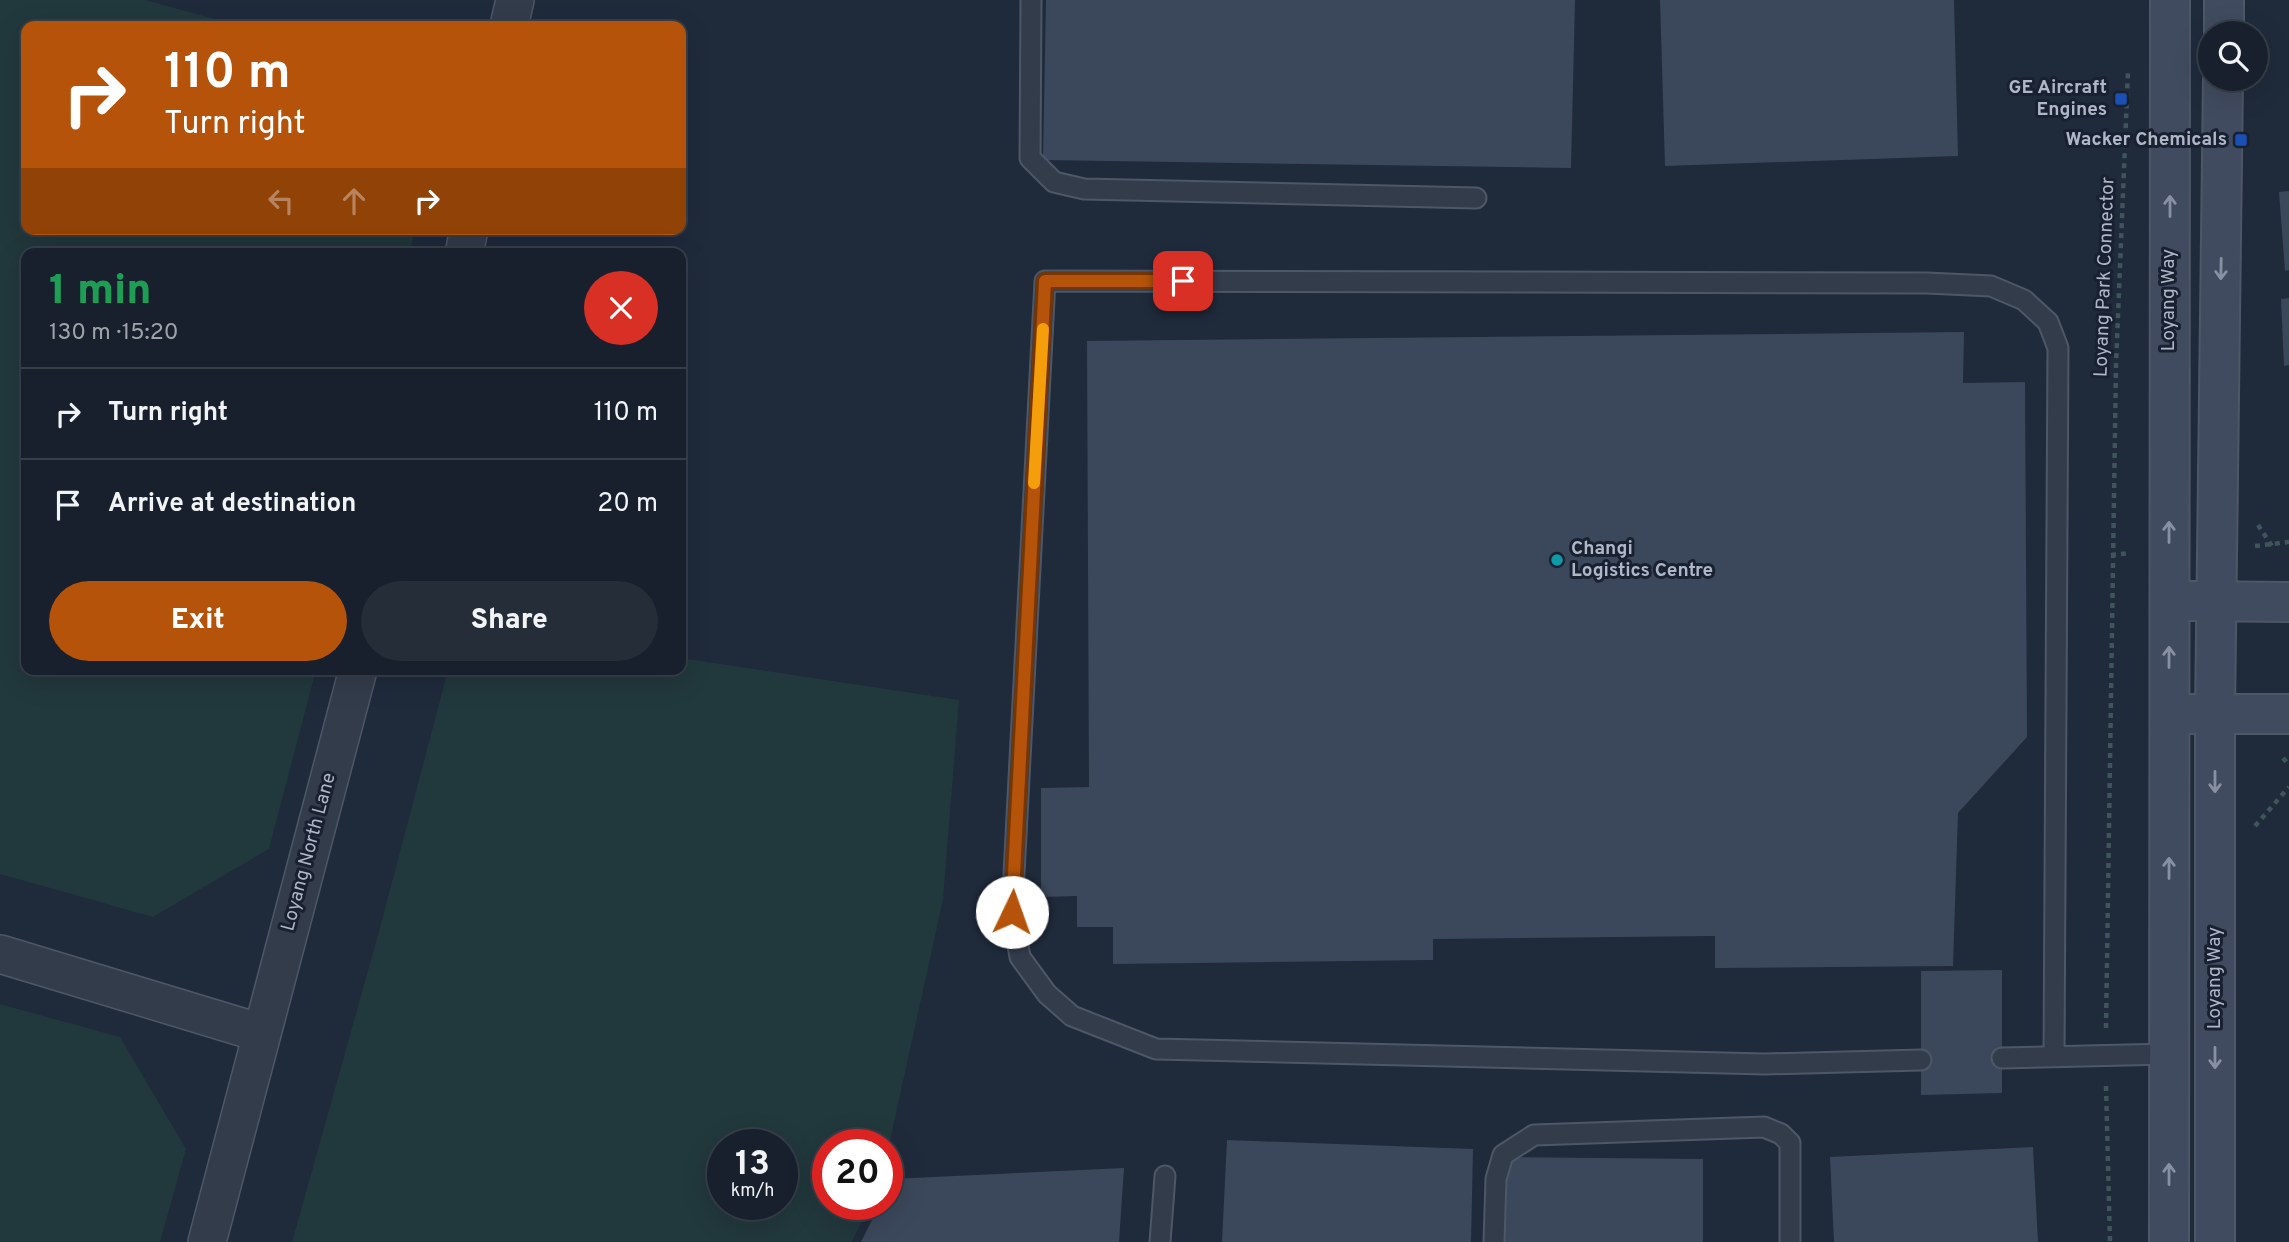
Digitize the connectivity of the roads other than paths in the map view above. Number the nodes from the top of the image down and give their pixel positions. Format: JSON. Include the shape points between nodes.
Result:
{"nodes":[{"id":1,"x":514,"y":0,"type":"edge"},
{"id":2,"x":1031,"y":0,"type":"edge"},
{"id":3,"x":2170,"y":0,"type":"edge"},
{"id":4,"x":2224,"y":0,"type":"edge"},
{"id":5,"x":510,"y":21,"type":"edge"},
{"id":6,"x":2224,"y":21,"type":"edge"},
{"id":7,"x":2223,"y":91,"type":"edge"},
{"id":8,"x":1476,"y":198,"type":"dead end"},
{"id":9,"x":2170,"y":600,"type":"junction"},
{"id":10,"x":2216,"y":602,"type":"junction"},
{"id":11,"x":2289,"y":602,"type":"edge"},
{"id":12,"x":357,"y":675,"type":"edge"},
{"id":13,"x":2215,"y":713,"type":"junction"},
{"id":14,"x":2169,"y":714,"type":"junction"},
{"id":15,"x":2289,"y":714,"type":"edge"},
{"id":16,"x":0,"y":954,"type":"edge"},
{"id":17,"x":261,"y":1033,"type":"junction"},
{"id":18,"x":2169,"y":1054,"type":"junction"},
{"id":19,"x":2054,"y":1056,"type":"junction"},
{"id":20,"x":2002,"y":1058,"type":"dead end"},
{"id":21,"x":1922,"y":1060,"type":"dead end"},
{"id":22,"x":1165,"y":1176,"type":"dead end"},
{"id":23,"x":206,"y":1242,"type":"edge"},
{"id":24,"x":1160,"y":1242,"type":"edge"},
{"id":25,"x":1494,"y":1242,"type":"edge"},
{"id":26,"x":1790,"y":1242,"type":"edge"},
{"id":27,"x":2169,"y":1242,"type":"edge"},
{"id":28,"x":2215,"y":1242,"type":"edge"}],
"edges":[{"from":1,"to":5,"type":"street"},
{"from":2,"to":8,"type":"lane","via":[[1030,158],[1054,182],[1084,188]]},
{"from":9,"to":3,"type":"main road","name":"Loyang Way","one_way":true},
{"from":4,"to":6,"type":"main road"},
{"from":7,"to":10,"type":"main road","name":"Loyang Way","one_way":true},
{"from":9,"to":10,"type":"main road"},
{"from":14,"to":9,"type":"main road","name":"Loyang Way","one_way":true},
{"from":10,"to":11,"type":"main road"},
{"from":10,"to":13,"type":"main road","name":"Loyang Way"},
{"from":12,"to":17,"type":"street","name":"Loyang North Lane"},
{"from":13,"to":14,"type":"main road"},
{"from":13,"to":15,"type":"main road"},
{"from":13,"to":28,"type":"main road","name":"Loyang Way","one_way":true},
{"from":18,"to":14,"type":"main road","name":"Loyang Way","one_way":true},
{"from":16,"to":17,"type":"street"},
{"from":17,"to":23,"type":"street","name":"Loyang North Lane"},
{"from":18,"to":19,"type":"lane"},
{"from":27,"to":18,"type":"main road","name":"Loyang Way","one_way":true},
{"from":19,"to":20,"type":"lane"},
{"from":19,"to":21,"type":"lane","via":[[2058,348],[2048,322],[2024,300],[1990,286],[1927,283],[1045,281],[1012,912],[1020,957],[1047,994],[1072,1016],[1156,1049],[1765,1064]]},
{"from":22,"to":24,"type":"lane"},
{"from":25,"to":26,"type":"lane","via":[[1496,1179],[1503,1155],[1534,1135],[1764,1127],[1790,1143]]}]}
